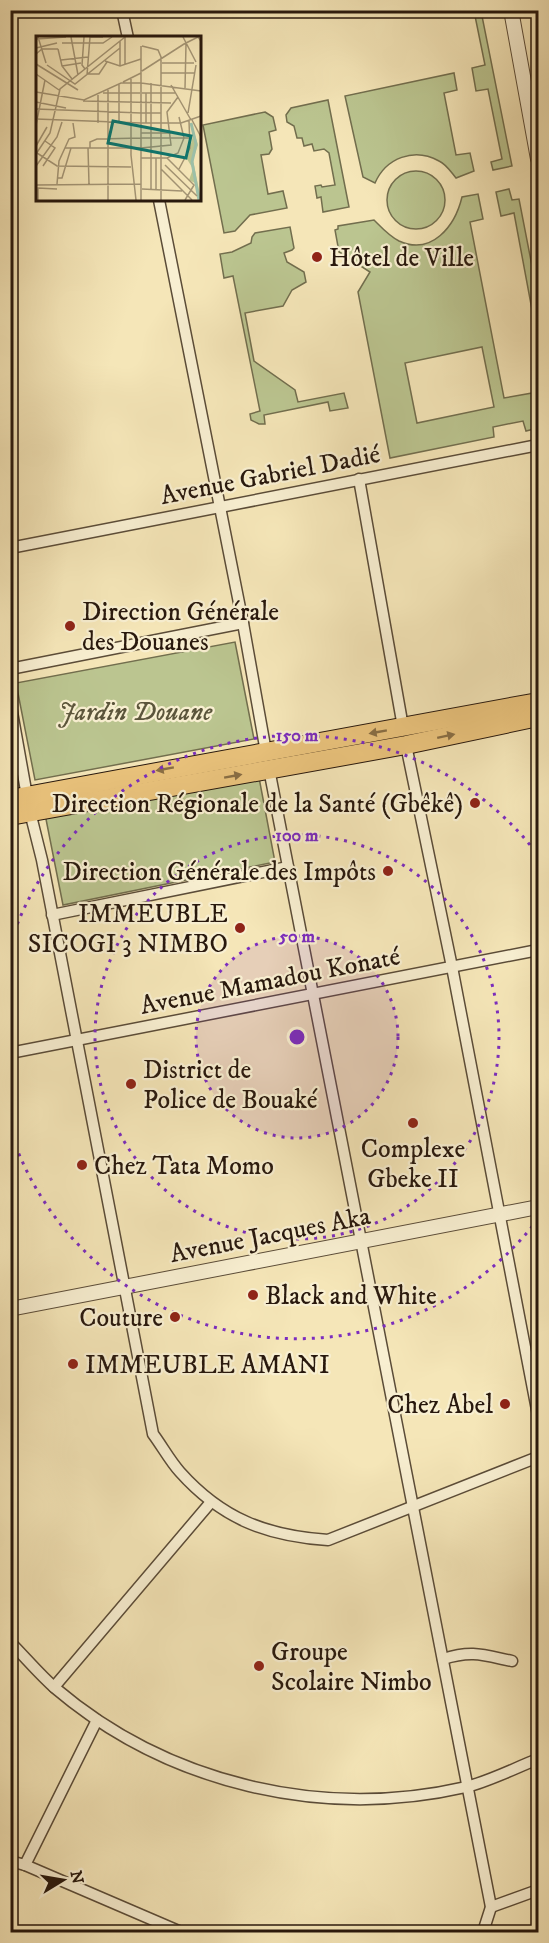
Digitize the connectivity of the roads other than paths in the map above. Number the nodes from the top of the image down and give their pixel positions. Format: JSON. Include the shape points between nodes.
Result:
{"nodes":[{"id":1,"x":122,"y":10,"type":"edge"},
{"id":2,"x":511,"y":10,"type":"edge"},
{"id":3,"x":128,"y":36,"type":"edge"},
{"id":4,"x":538,"y":159,"type":"edge"},
{"id":5,"x":159,"y":201,"type":"edge"},
{"id":6,"x":538,"y":445,"type":"edge"},
{"id":7,"x":359,"y":479,"type":"junction"},
{"id":8,"x":220,"y":507,"type":"junction"},
{"id":9,"x":10,"y":548,"type":"edge"},
{"id":10,"x":243,"y":623,"type":"junction"},
{"id":11,"x":10,"y":669,"type":"edge"},
{"id":12,"x":10,"y":701,"type":"edge"},
{"id":13,"x":538,"y":702,"type":"edge"},
{"id":14,"x":538,"y":717,"type":"edge"},
{"id":15,"x":405,"y":736,"type":"junction"},
{"id":16,"x":267,"y":761,"type":"junction"},
{"id":17,"x":22,"y":802,"type":"edge"},
{"id":18,"x":10,"y":816,"type":"edge"},
{"id":19,"x":288,"y":867,"type":"junction"},
{"id":20,"x":52,"y":915,"type":"junction"},
{"id":21,"x":538,"y":950,"type":"edge"},
{"id":22,"x":452,"y":967,"type":"junction"},
{"id":23,"x":313,"y":994,"type":"junction"},
{"id":24,"x":77,"y":1040,"type":"junction"},
{"id":25,"x":10,"y":1053,"type":"edge"},
{"id":26,"x":538,"y":1207,"type":"edge"},
{"id":27,"x":500,"y":1214,"type":"junction"},
{"id":28,"x":361,"y":1241,"type":"junction"},
{"id":29,"x":125,"y":1287,"type":"junction"},
{"id":30,"x":10,"y":1309,"type":"edge"},
{"id":31,"x":538,"y":1415,"type":"edge"},
{"id":32,"x":538,"y":1457,"type":"edge"},
{"id":33,"x":211,"y":1502,"type":"junction"},
{"id":34,"x":413,"y":1507,"type":"junction"},
{"id":35,"x":10,"y":1642,"type":"edge"},
{"id":36,"x":442,"y":1659,"type":"junction"},
{"id":37,"x":512,"y":1660,"type":"dead end"},
{"id":38,"x":54,"y":1687,"type":"junction"},
{"id":39,"x":97,"y":1720,"type":"junction"},
{"id":40,"x":538,"y":1759,"type":"edge"},
{"id":41,"x":467,"y":1786,"type":"junction"},
{"id":42,"x":10,"y":1861,"type":"edge"},
{"id":43,"x":25,"y":1865,"type":"junction"},
{"id":44,"x":538,"y":1890,"type":"edge"},
{"id":45,"x":491,"y":1907,"type":"junction"},
{"id":46,"x":181,"y":1932,"type":"edge"},
{"id":47,"x":483,"y":1932,"type":"edge"}],
"edges":[{"from":1,"to":3,"type":"street"},
{"from":2,"to":4,"type":"street"},
{"from":5,"to":8,"type":"street"},
{"from":6,"to":7,"type":"street","name":"Avenue Gabriel Dadié"},
{"from":7,"to":8,"type":"street","name":"Avenue Gabriel Dadié"},
{"from":7,"to":15,"type":"street"},
{"from":8,"to":9,"type":"street","name":"Avenue Gabriel Dadié"},
{"from":8,"to":10,"type":"street"},
{"from":10,"to":11,"type":"street"},
{"from":10,"to":16,"type":"street"},
{"from":12,"to":17,"type":"street"},
{"from":13,"to":15,"type":"highway"},
{"from":15,"to":14,"type":"highway","one_way":true},
{"from":15,"to":16,"type":"highway"},
{"from":15,"to":22,"type":"street"},
{"from":16,"to":17,"type":"highway"},
{"from":16,"to":19,"type":"street"},
{"from":17,"to":18,"type":"highway"},
{"from":17,"to":20,"type":"street","via":[[42,860]]},
{"from":19,"to":20,"type":"street"},
{"from":19,"to":23,"type":"street"},
{"from":20,"to":24,"type":"street"},
{"from":21,"to":22,"type":"street","name":"Avenue Mamadou Konaté"},
{"from":22,"to":23,"type":"street","name":"Avenue Mamadou Konaté"},
{"from":22,"to":27,"type":"street"},
{"from":23,"to":24,"type":"street","name":"Avenue Mamadou Konaté"},
{"from":23,"to":28,"type":"street"},
{"from":24,"to":25,"type":"street","name":"Avenue Mamadou Konaté"},
{"from":24,"to":29,"type":"street"},
{"from":26,"to":27,"type":"street","name":"Avenue Jacques Aka"},
{"from":27,"to":28,"type":"street","name":"Avenue Jacques Aka"},
{"from":27,"to":31,"type":"street"},
{"from":28,"to":29,"type":"street","name":"Avenue Jacques Aka"},
{"from":28,"to":34,"type":"street"},
{"from":29,"to":30,"type":"street","name":"Avenue Jacques Aka"},
{"from":29,"to":33,"type":"street","via":[[153,1434],[179,1471]]},
{"from":32,"to":34,"type":"street"},
{"from":33,"to":34,"type":"street","via":[[267,1531],[328,1540]]},
{"from":33,"to":38,"type":"street"},
{"from":34,"to":36,"type":"street"},
{"from":35,"to":38,"type":"street"},
{"from":36,"to":37,"type":"street","via":[[463,1653]]},
{"from":36,"to":41,"type":"street"},
{"from":38,"to":39,"type":"street"},
{"from":39,"to":41,"type":"street","via":[[165,1758],[237,1784],[314,1798],[391,1799]]},
{"from":39,"to":43,"type":"street"},
{"from":40,"to":41,"type":"street"},
{"from":41,"to":45,"type":"street"},
{"from":42,"to":43,"type":"street"},
{"from":43,"to":46,"type":"street"},
{"from":44,"to":45,"type":"street"},
{"from":45,"to":47,"type":"street"}]}
